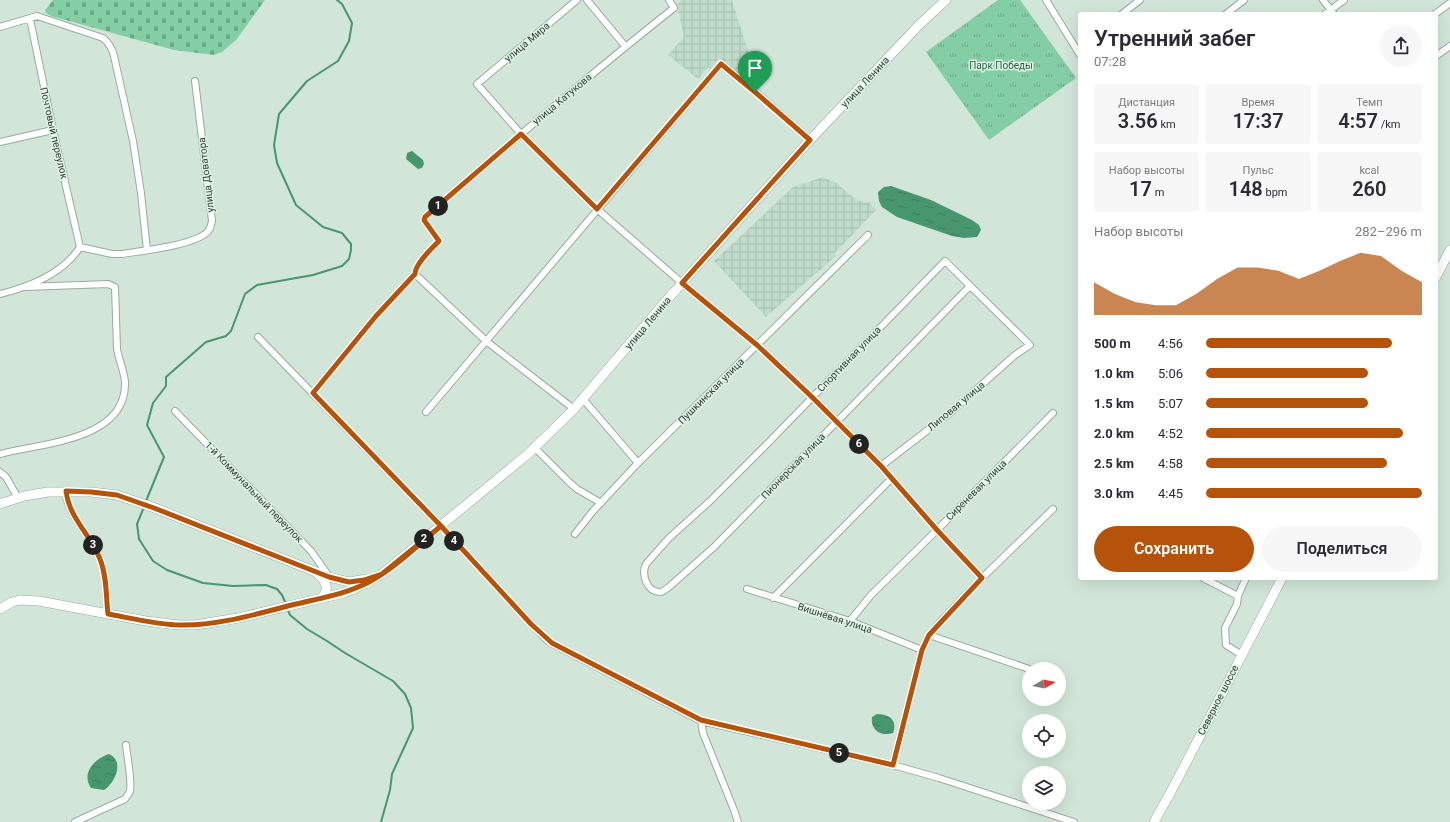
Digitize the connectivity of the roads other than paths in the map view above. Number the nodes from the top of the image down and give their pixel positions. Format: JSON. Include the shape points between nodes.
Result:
{"nodes":[{"id":1,"x":577,"y":0,"type":"edge"},
{"id":2,"x":587,"y":0,"type":"edge"},
{"id":3,"x":669,"y":0,"type":"edge"},
{"id":4,"x":946,"y":0,"type":"edge"},
{"id":5,"x":1046,"y":0,"type":"edge"},
{"id":6,"x":1140,"y":0,"type":"edge"},
{"id":7,"x":1244,"y":0,"type":"edge"},
{"id":8,"x":1323,"y":0,"type":"edge"},
{"id":9,"x":1344,"y":0,"type":"edge"},
{"id":10,"x":1450,"y":3,"type":"edge"},
{"id":11,"x":1125,"y":12,"type":"edge"},
{"id":12,"x":1229,"y":12,"type":"edge"},
{"id":13,"x":1329,"y":12,"type":"edge"},
{"id":14,"x":1331,"y":12,"type":"edge"},
{"id":15,"x":1438,"y":12,"type":"edge"},
{"id":16,"x":30,"y":19,"type":"junction"},
{"id":17,"x":0,"y":27,"type":"edge"},
{"id":18,"x":625,"y":46,"type":"junction"},
{"id":19,"x":1450,"y":46,"type":"edge"},
{"id":20,"x":1078,"y":49,"type":"edge"},
{"id":21,"x":1438,"y":55,"type":"edge"},
{"id":22,"x":195,"y":81,"type":"dead end"},
{"id":23,"x":53,"y":130,"type":"junction"},
{"id":24,"x":521,"y":134,"type":"junction"},
{"id":25,"x":810,"y":140,"type":"junction"},
{"id":26,"x":0,"y":142,"type":"edge"},
{"id":27,"x":597,"y":209,"type":"junction"},
{"id":28,"x":868,"y":235,"type":"dead end"},
{"id":29,"x":80,"y":247,"type":"junction"},
{"id":30,"x":147,"y":250,"type":"junction"},
{"id":31,"x":1450,"y":250,"type":"edge"},
{"id":32,"x":1438,"y":273,"type":"edge"},
{"id":33,"x":415,"y":274,"type":"junction"},
{"id":34,"x":682,"y":283,"type":"junction"},
{"id":35,"x":970,"y":286,"type":"junction"},
{"id":36,"x":26,"y":287,"type":"junction"},
{"id":37,"x":0,"y":294,"type":"edge"},
{"id":38,"x":258,"y":337,"type":"dead end"},
{"id":39,"x":486,"y":341,"type":"junction"},
{"id":40,"x":757,"y":345,"type":"junction"},
{"id":41,"x":1030,"y":345,"type":"joint"},
{"id":42,"x":313,"y":393,"type":"junction"},
{"id":43,"x":812,"y":397,"type":"junction"},
{"id":44,"x":583,"y":399,"type":"junction"},
{"id":45,"x":574,"y":409,"type":"junction"},
{"id":46,"x":175,"y":411,"type":"dead end"},
{"id":47,"x":426,"y":412,"type":"dead end"},
{"id":48,"x":1053,"y":412,"type":"dead end"},
{"id":49,"x":837,"y":421,"type":"junction"},
{"id":50,"x":535,"y":448,"type":"junction"},
{"id":51,"x":0,"y":454,"type":"edge"},
{"id":52,"x":638,"y":463,"type":"junction"},
{"id":53,"x":881,"y":466,"type":"junction"},
{"id":54,"x":0,"y":472,"type":"edge"},
{"id":55,"x":892,"y":478,"type":"junction"},
{"id":56,"x":66,"y":491,"type":"junction"},
{"id":57,"x":18,"y":498,"type":"junction"},
{"id":58,"x":601,"y":503,"type":"junction"},
{"id":59,"x":0,"y":504,"type":"edge"},
{"id":60,"x":1053,"y":509,"type":"dead end"},
{"id":61,"x":441,"y":526,"type":"junction"},
{"id":62,"x":937,"y":530,"type":"junction"},
{"id":63,"x":575,"y":534,"type":"dead end"},
{"id":64,"x":315,"y":571,"type":"junction"},
{"id":65,"x":382,"y":574,"type":"junction"},
{"id":66,"x":329,"y":577,"type":"junction"},
{"id":67,"x":982,"y":578,"type":"junction"},
{"id":68,"x":1206,"y":580,"type":"edge"},
{"id":69,"x":1245,"y":580,"type":"edge"},
{"id":70,"x":1281,"y":580,"type":"edge"},
{"id":71,"x":747,"y":589,"type":"dead end"},
{"id":72,"x":662,"y":591,"type":"joint"},
{"id":73,"x":1238,"y":596,"type":"junction"},
{"id":74,"x":322,"y":598,"type":"junction"},
{"id":75,"x":773,"y":598,"type":"junction"},
{"id":76,"x":0,"y":609,"type":"edge"},
{"id":77,"x":108,"y":614,"type":"junction"},
{"id":78,"x":850,"y":621,"type":"junction"},
{"id":79,"x":929,"y":635,"type":"junction"},
{"id":80,"x":922,"y":650,"type":"junction"},
{"id":81,"x":1242,"y":655,"type":"junction"},
{"id":82,"x":1022,"y":667,"type":"edge"},
{"id":83,"x":701,"y":720,"type":"junction"},
{"id":84,"x":126,"y":745,"type":"dead end"},
{"id":85,"x":893,"y":765,"type":"junction"},
{"id":86,"x":75,"y":822,"type":"edge"},
{"id":87,"x":738,"y":822,"type":"edge"},
{"id":88,"x":1074,"y":822,"type":"edge"},
{"id":89,"x":1154,"y":822,"type":"edge"}],
"edges":[{"from":1,"to":24,"type":"street","name":"улица Мира","via":[[477,84]]},
{"from":2,"to":18,"type":"street"},
{"from":3,"to":18,"type":"street","name":"улица Катукова","via":[[674,8]]},
{"from":4,"to":25,"type":"main road","name":"улица Ленина"},
{"from":5,"to":20,"type":"street"},
{"from":6,"to":11,"type":"street"},
{"from":7,"to":12,"type":"street"},
{"from":8,"to":13,"type":"street"},
{"from":9,"to":14,"type":"street"},
{"from":10,"to":15,"type":"street"},
{"from":16,"to":17,"type":"street"},
{"from":16,"to":23,"type":"street","name":"Почтовый переулок"},
{"from":16,"to":30,"type":"street","via":[[37,16],[102,38],[112,48],[133,141],[142,193]]},
{"from":18,"to":24,"type":"street","name":"улица Катукова"},
{"from":19,"to":21,"type":"street"},
{"from":22,"to":30,"type":"street","name":"улица Доватора","via":[[211,226],[206,234],[200,237],[180,244]]},
{"from":23,"to":26,"type":"street"},
{"from":23,"to":29,"type":"street","name":"Почтовый переулок"},
{"from":24,"to":27,"type":"street"},
{"from":24,"to":33,"type":"street","name":"улица Катукова","via":[[425,217],[424,220],[439,241],[415,269]]},
{"from":25,"to":27,"type":"street","via":[[721,64]]},
{"from":25,"to":34,"type":"main road","name":"улица Ленина"},
{"from":27,"to":34,"type":"street"},
{"from":27,"to":39,"type":"street"},
{"from":28,"to":40,"type":"street","name":"Пушкинская улица"},
{"from":29,"to":30,"type":"street","name":"улица Доватора","via":[[112,254]]},
{"from":29,"to":36,"type":"street","via":[[76,255],[52,274]]},
{"from":31,"to":32,"type":"main road"},
{"from":33,"to":39,"type":"street"},
{"from":33,"to":42,"type":"street","name":"улица Катукова","via":[[376,316]]},
{"from":34,"to":40,"type":"street"},
{"from":34,"to":44,"type":"main road","name":"улица Ленина"},
{"from":35,"to":41,"type":"street","name":"Спортивная улица"},
{"from":35,"to":43,"type":"street","name":"Спортивная улица","via":[[945,261]]},
{"from":35,"to":49,"type":"street","name":"Пионерская улица"},
{"from":36,"to":37,"type":"street"},
{"from":36,"to":51,"type":"street","via":[[108,284],[115,287],[118,359],[124,376],[124,391],[114,415],[100,427],[54,443]]},
{"from":38,"to":42,"type":"street"},
{"from":39,"to":45,"type":"street"},
{"from":39,"to":47,"type":"street"},
{"from":40,"to":43,"type":"street"},
{"from":40,"to":52,"type":"street","name":"Пушкинская улица"},
{"from":41,"to":53,"type":"street","name":"Липовая улица","via":[[1015,355],[950,413]]},
{"from":42,"to":61,"type":"street"},
{"from":43,"to":49,"type":"street"},
{"from":43,"to":72,"type":"street","name":"Спортивная улица","via":[[710,501],[669,538],[646,564],[643,569],[646,582],[658,592]]},
{"from":44,"to":45,"type":"main road","name":"улица Ленина"},
{"from":44,"to":52,"type":"street"},
{"from":45,"to":50,"type":"main road","name":"улица Ленина"},
{"from":46,"to":66,"type":"street","name":"1-й Коммунальный переулок","via":[[311,551]]},
{"from":48,"to":62,"type":"street","name":"Сиреневая улица"},
{"from":49,"to":53,"type":"street"},
{"from":49,"to":72,"type":"street","name":"Пионерская улица","via":[[714,547]]},
{"from":50,"to":58,"type":"street","via":[[568,482]]},
{"from":50,"to":61,"type":"main road","name":"улица Ленина"},
{"from":52,"to":58,"type":"street","name":"Пушкинская улица"},
{"from":53,"to":55,"type":"street"},
{"from":54,"to":57,"type":"street","via":[[6,477]]},
{"from":55,"to":62,"type":"street"},
{"from":55,"to":75,"type":"street"},
{"from":56,"to":57,"type":"main road","via":[[34,493]]},
{"from":56,"to":64,"type":"main road","via":[[106,493],[137,501]]},
{"from":56,"to":77,"type":"street","via":[[72,513],[100,560]]},
{"from":57,"to":59,"type":"main road"},
{"from":58,"to":63,"type":"street","name":"Пушкинская улица"},
{"from":60,"to":67,"type":"street"},
{"from":61,"to":65,"type":"main road","name":"улица Ленина"},
{"from":61,"to":83,"type":"street","via":[[549,642]]},
{"from":62,"to":67,"type":"street"},
{"from":62,"to":78,"type":"street","name":"Сиреневая улица","via":[[871,595]]},
{"from":64,"to":66,"type":"main road"},
{"from":64,"to":74,"type":"main road","via":[[325,582],[327,591]]},
{"from":65,"to":66,"type":"main road","via":[[358,582]]},
{"from":65,"to":74,"type":"main road","via":[[354,589]]},
{"from":67,"to":79,"type":"street"},
{"from":68,"to":73,"type":"street"},
{"from":69,"to":73,"type":"street"},
{"from":70,"to":81,"type":"main road","name":"Северное шоссе"},
{"from":71,"to":75,"type":"street","name":"Вишнёвая улица"},
{"from":73,"to":81,"type":"street","via":[[1237,604],[1225,628],[1225,641],[1226,645]]},
{"from":74,"to":77,"type":"main road","via":[[238,618],[195,625],[179,626]]},
{"from":75,"to":78,"type":"street","name":"Вишнёвая улица"},
{"from":76,"to":77,"type":"main road","via":[[12,602],[29,600],[52,602]]},
{"from":78,"to":80,"type":"street","name":"Вишнёвая улица"},
{"from":79,"to":80,"type":"street"},
{"from":79,"to":82,"type":"street"},
{"from":80,"to":85,"type":"street"},
{"from":81,"to":89,"type":"main road","name":"Северное шоссе"},
{"from":83,"to":85,"type":"street"},
{"from":83,"to":87,"type":"street","via":[[703,733]]},
{"from":84,"to":86,"type":"street","via":[[130,782],[128,796]]},
{"from":85,"to":88,"type":"street"}]}
